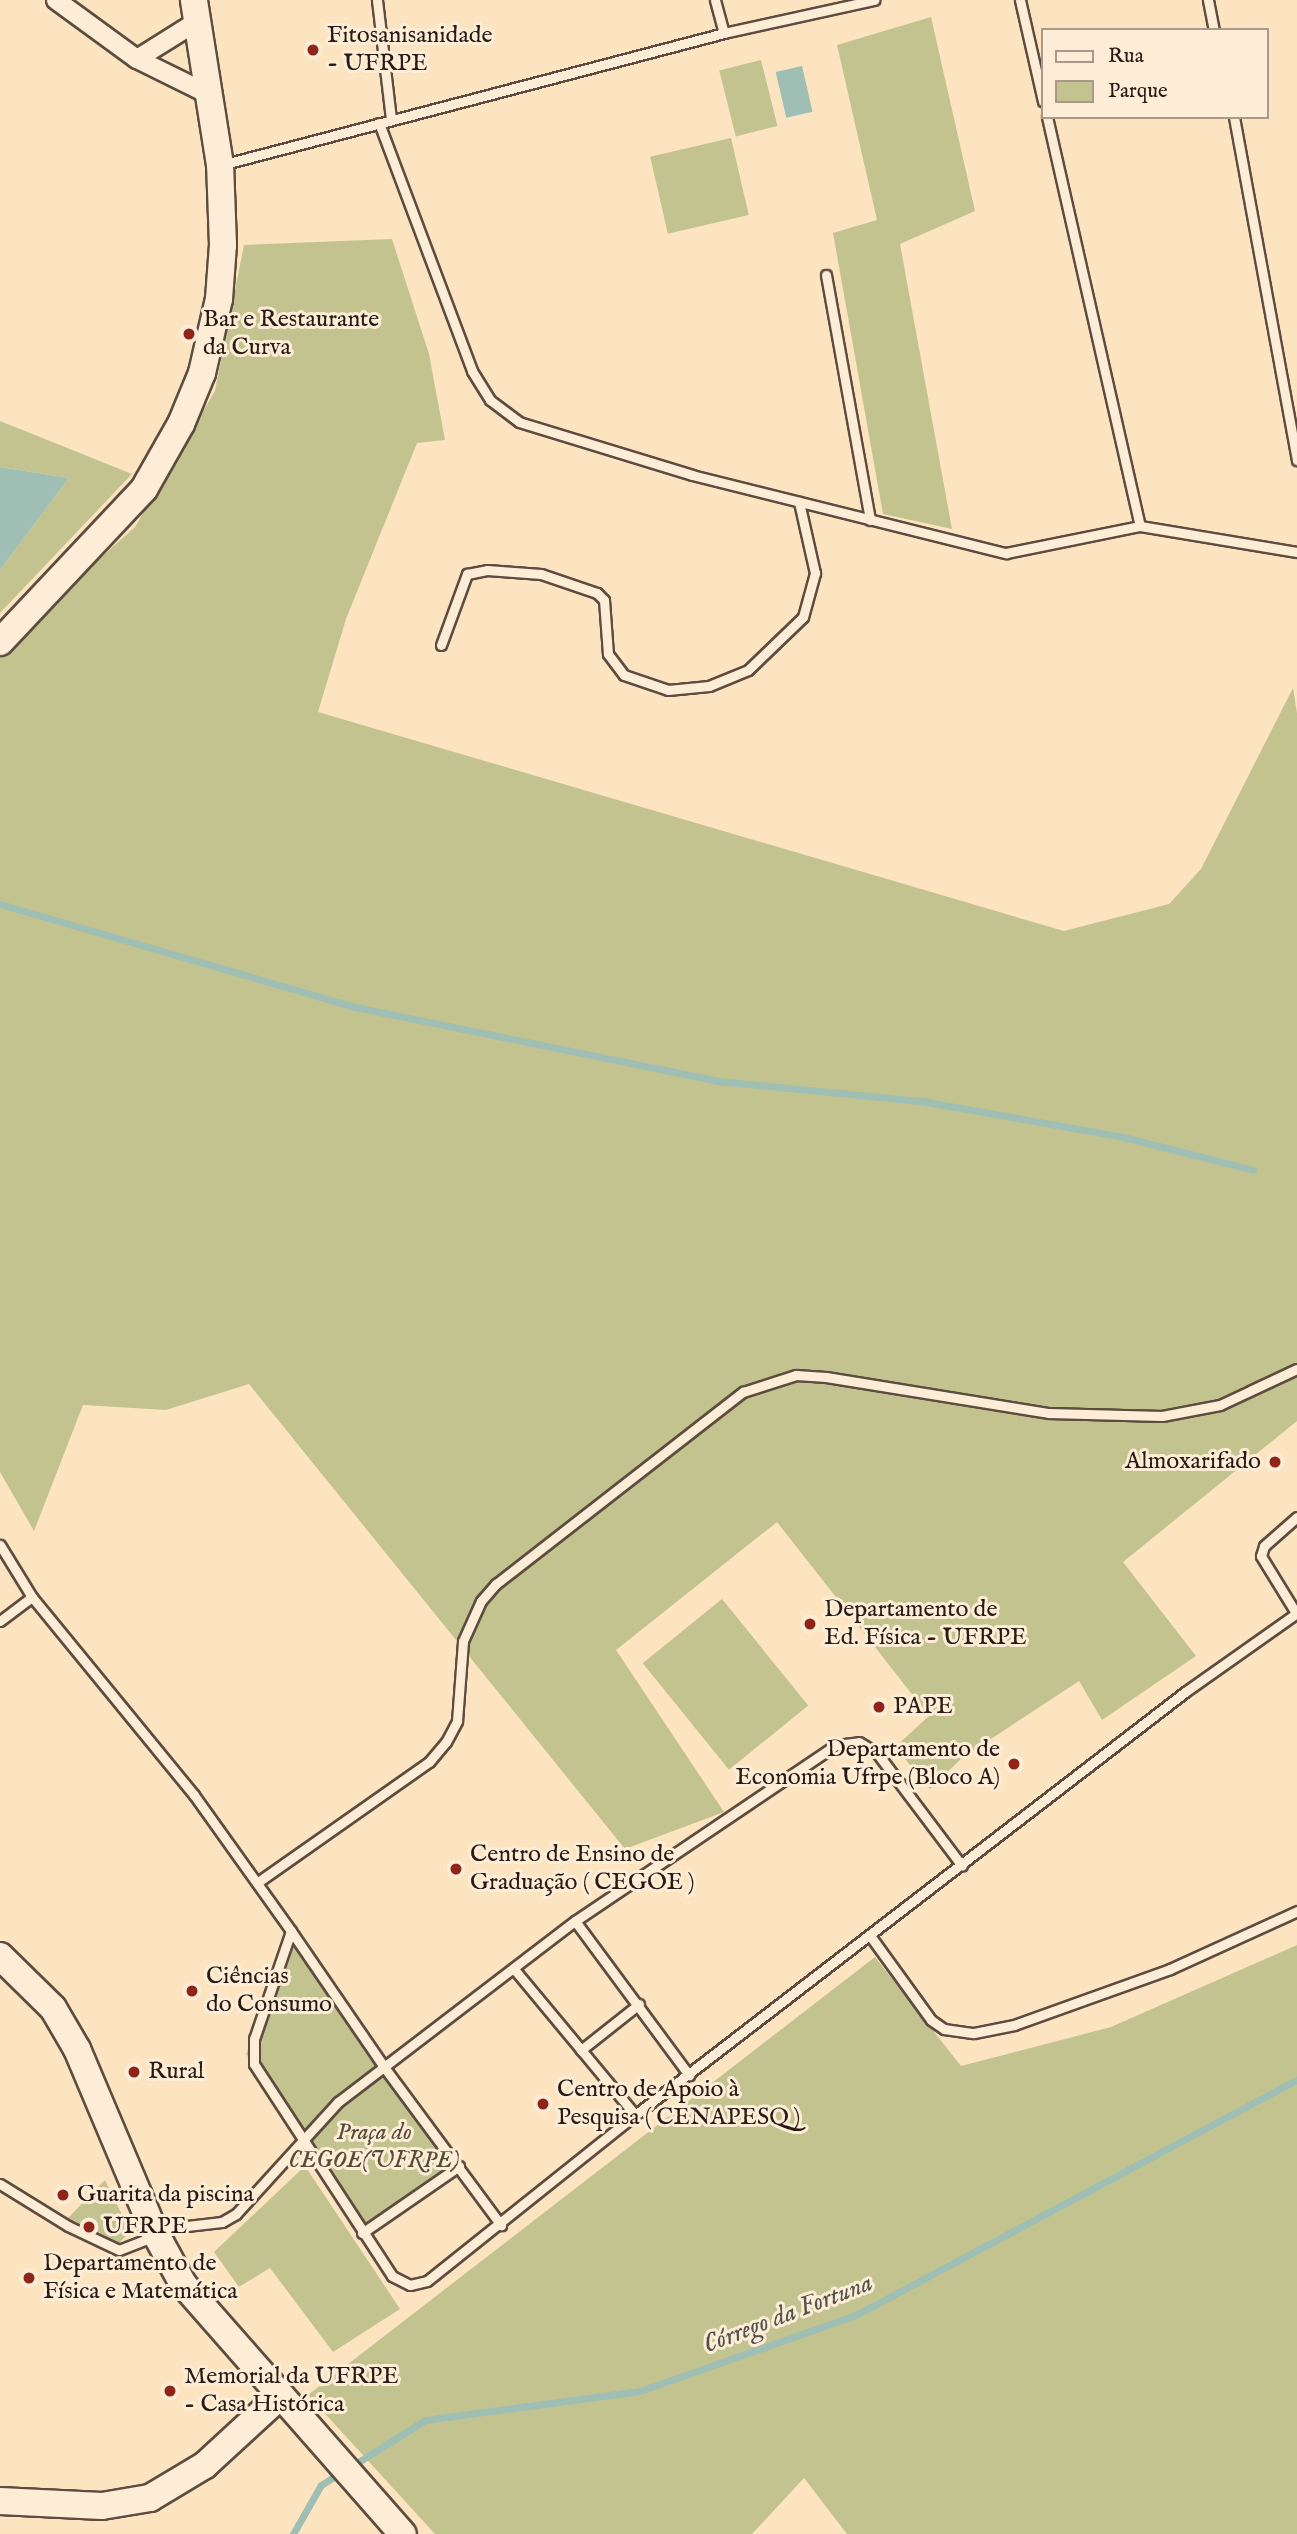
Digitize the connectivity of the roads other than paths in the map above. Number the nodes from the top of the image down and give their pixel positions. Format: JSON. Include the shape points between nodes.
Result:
{"nodes":[{"id":1,"x":56,"y":0,"type":"edge"},
{"id":2,"x":377,"y":0,"type":"edge"},
{"id":3,"x":715,"y":0,"type":"edge"},
{"id":4,"x":874,"y":0,"type":"edge"},
{"id":5,"x":1020,"y":0,"type":"edge"},
{"id":6,"x":1208,"y":0,"type":"edge"},
{"id":7,"x":195,"y":11,"type":"edge"},
{"id":8,"x":1214,"y":28,"type":"edge"},
{"id":9,"x":724,"y":33,"type":"junction"},
{"id":10,"x":137,"y":59,"type":"junction"},
{"id":11,"x":208,"y":94,"type":"junction"},
{"id":12,"x":1042,"y":97,"type":"edge"},
{"id":13,"x":391,"y":119,"type":"junction"},
{"id":14,"x":1047,"y":119,"type":"edge"},
{"id":15,"x":1234,"y":119,"type":"edge"},
{"id":16,"x":379,"y":123,"type":"junction"},
{"id":17,"x":220,"y":165,"type":"junction"},
{"id":18,"x":826,"y":275,"type":"dead end"},
{"id":19,"x":1297,"y":460,"type":"edge"},
{"id":20,"x":799,"y":502,"type":"junction"},
{"id":21,"x":870,"y":520,"type":"junction"},
{"id":22,"x":1140,"y":526,"type":"junction"},
{"id":23,"x":1297,"y":552,"type":"edge"},
{"id":24,"x":0,"y":642,"type":"edge"},
{"id":25,"x":441,"y":645,"type":"dead end"},
{"id":26,"x":1297,"y":1369,"type":"edge"},
{"id":27,"x":1297,"y":1517,"type":"edge"},
{"id":28,"x":0,"y":1545,"type":"edge"},
{"id":29,"x":32,"y":1597,"type":"junction"},
{"id":30,"x":1297,"y":1613,"type":"edge"},
{"id":31,"x":0,"y":1620,"type":"edge"},
{"id":32,"x":962,"y":1866,"type":"junction"},
{"id":33,"x":258,"y":1882,"type":"junction"},
{"id":34,"x":1297,"y":1911,"type":"edge"},
{"id":35,"x":575,"y":1921,"type":"junction"},
{"id":36,"x":291,"y":1931,"type":"junction"},
{"id":37,"x":871,"y":1937,"type":"junction"},
{"id":38,"x":0,"y":1956,"type":"edge"},
{"id":39,"x":514,"y":1969,"type":"junction"},
{"id":40,"x":639,"y":2004,"type":"junction"},
{"id":41,"x":581,"y":2050,"type":"junction"},
{"id":42,"x":384,"y":2067,"type":"junction"},
{"id":43,"x":689,"y":2075,"type":"junction"},
{"id":44,"x":635,"y":2115,"type":"junction"},
{"id":45,"x":302,"y":2144,"type":"junction"},
{"id":46,"x":459,"y":2166,"type":"junction"},
{"id":47,"x":0,"y":2184,"type":"edge"},
{"id":48,"x":501,"y":2224,"type":"junction"},
{"id":49,"x":362,"y":2233,"type":"junction"},
{"id":50,"x":157,"y":2237,"type":"junction"},
{"id":51,"x":280,"y":2396,"type":"junction"},
{"id":52,"x":0,"y":2501,"type":"edge"},
{"id":53,"x":403,"y":2534,"type":"edge"}],
"edges":[{"from":1,"to":10,"type":"street"},
{"from":2,"to":13,"type":"lane"},
{"from":3,"to":9,"type":"lane"},
{"from":4,"to":9,"type":"lane"},
{"from":5,"to":12,"type":"lane"},
{"from":6,"to":8,"type":"lane"},
{"from":7,"to":10,"type":"street"},
{"from":7,"to":11,"type":"main road"},
{"from":9,"to":13,"type":"lane"},
{"from":10,"to":11,"type":"street"},
{"from":11,"to":17,"type":"main road"},
{"from":13,"to":16,"type":"lane"},
{"from":14,"to":22,"type":"lane"},
{"from":15,"to":19,"type":"lane"},
{"from":16,"to":17,"type":"lane"},
{"from":16,"to":20,"type":"lane","via":[[472,372],[490,400],[519,422],[559,437]]},
{"from":17,"to":24,"type":"main road","via":[[223,245],[219,299],[202,373],[181,424],[144,489]]},
{"from":18,"to":21,"type":"lane"},
{"from":20,"to":21,"type":"lane"},
{"from":20,"to":25,"type":"lane","via":[[815,573],[803,617],[748,670],[722,681],[668,690],[624,676],[608,654],[604,600],[597,593],[541,574],[487,570],[467,574]]},
{"from":21,"to":22,"type":"lane","via":[[1006,553]]},
{"from":22,"to":23,"type":"lane"},
{"from":26,"to":33,"type":"lane","via":[[1220,1405],[1162,1416],[1049,1413],[825,1377],[796,1376],[743,1392],[496,1584],[481,1601],[463,1642],[457,1721],[446,1742],[429,1762]]},
{"from":27,"to":30,"type":"lane","via":[[1264,1546],[1261,1556]]},
{"from":28,"to":29,"type":"lane"},
{"from":29,"to":31,"type":"lane"},
{"from":29,"to":33,"type":"lane","via":[[194,1795]]},
{"from":30,"to":32,"type":"lane","via":[[1185,1692]]},
{"from":32,"to":35,"type":"lane","via":[[877,1753],[848,1741],[739,1806]]},
{"from":32,"to":37,"type":"lane"},
{"from":33,"to":36,"type":"lane"},
{"from":34,"to":37,"type":"lane","via":[[1170,1969],[1014,2025],[974,2033],[944,2029],[931,2020]]},
{"from":35,"to":39,"type":"lane"},
{"from":35,"to":40,"type":"lane"},
{"from":36,"to":42,"type":"lane"},
{"from":36,"to":45,"type":"lane","via":[[253,2054],[257,2072]]},
{"from":37,"to":43,"type":"lane"},
{"from":38,"to":50,"type":"main road","via":[[53,2008],[77,2049]]},
{"from":39,"to":41,"type":"lane"},
{"from":39,"to":42,"type":"lane"},
{"from":40,"to":41,"type":"lane"},
{"from":40,"to":43,"type":"lane"},
{"from":41,"to":44,"type":"lane"},
{"from":42,"to":45,"type":"lane","via":[[338,2102]]},
{"from":42,"to":46,"type":"lane"},
{"from":43,"to":44,"type":"lane"},
{"from":44,"to":48,"type":"lane"},
{"from":45,"to":49,"type":"lane"},
{"from":45,"to":50,"type":"lane","via":[[236,2214],[222,2222],[178,2227]]},
{"from":46,"to":48,"type":"lane"},
{"from":46,"to":49,"type":"lane"},
{"from":47,"to":50,"type":"lane","via":[[107,2248],[131,2248]]},
{"from":48,"to":49,"type":"lane","via":[[427,2281],[410,2285],[392,2276]]},
{"from":50,"to":51,"type":"main road","via":[[183,2284]]},
{"from":51,"to":52,"type":"main road","via":[[205,2465],[150,2498],[102,2506]]},
{"from":51,"to":53,"type":"main road"}]}
